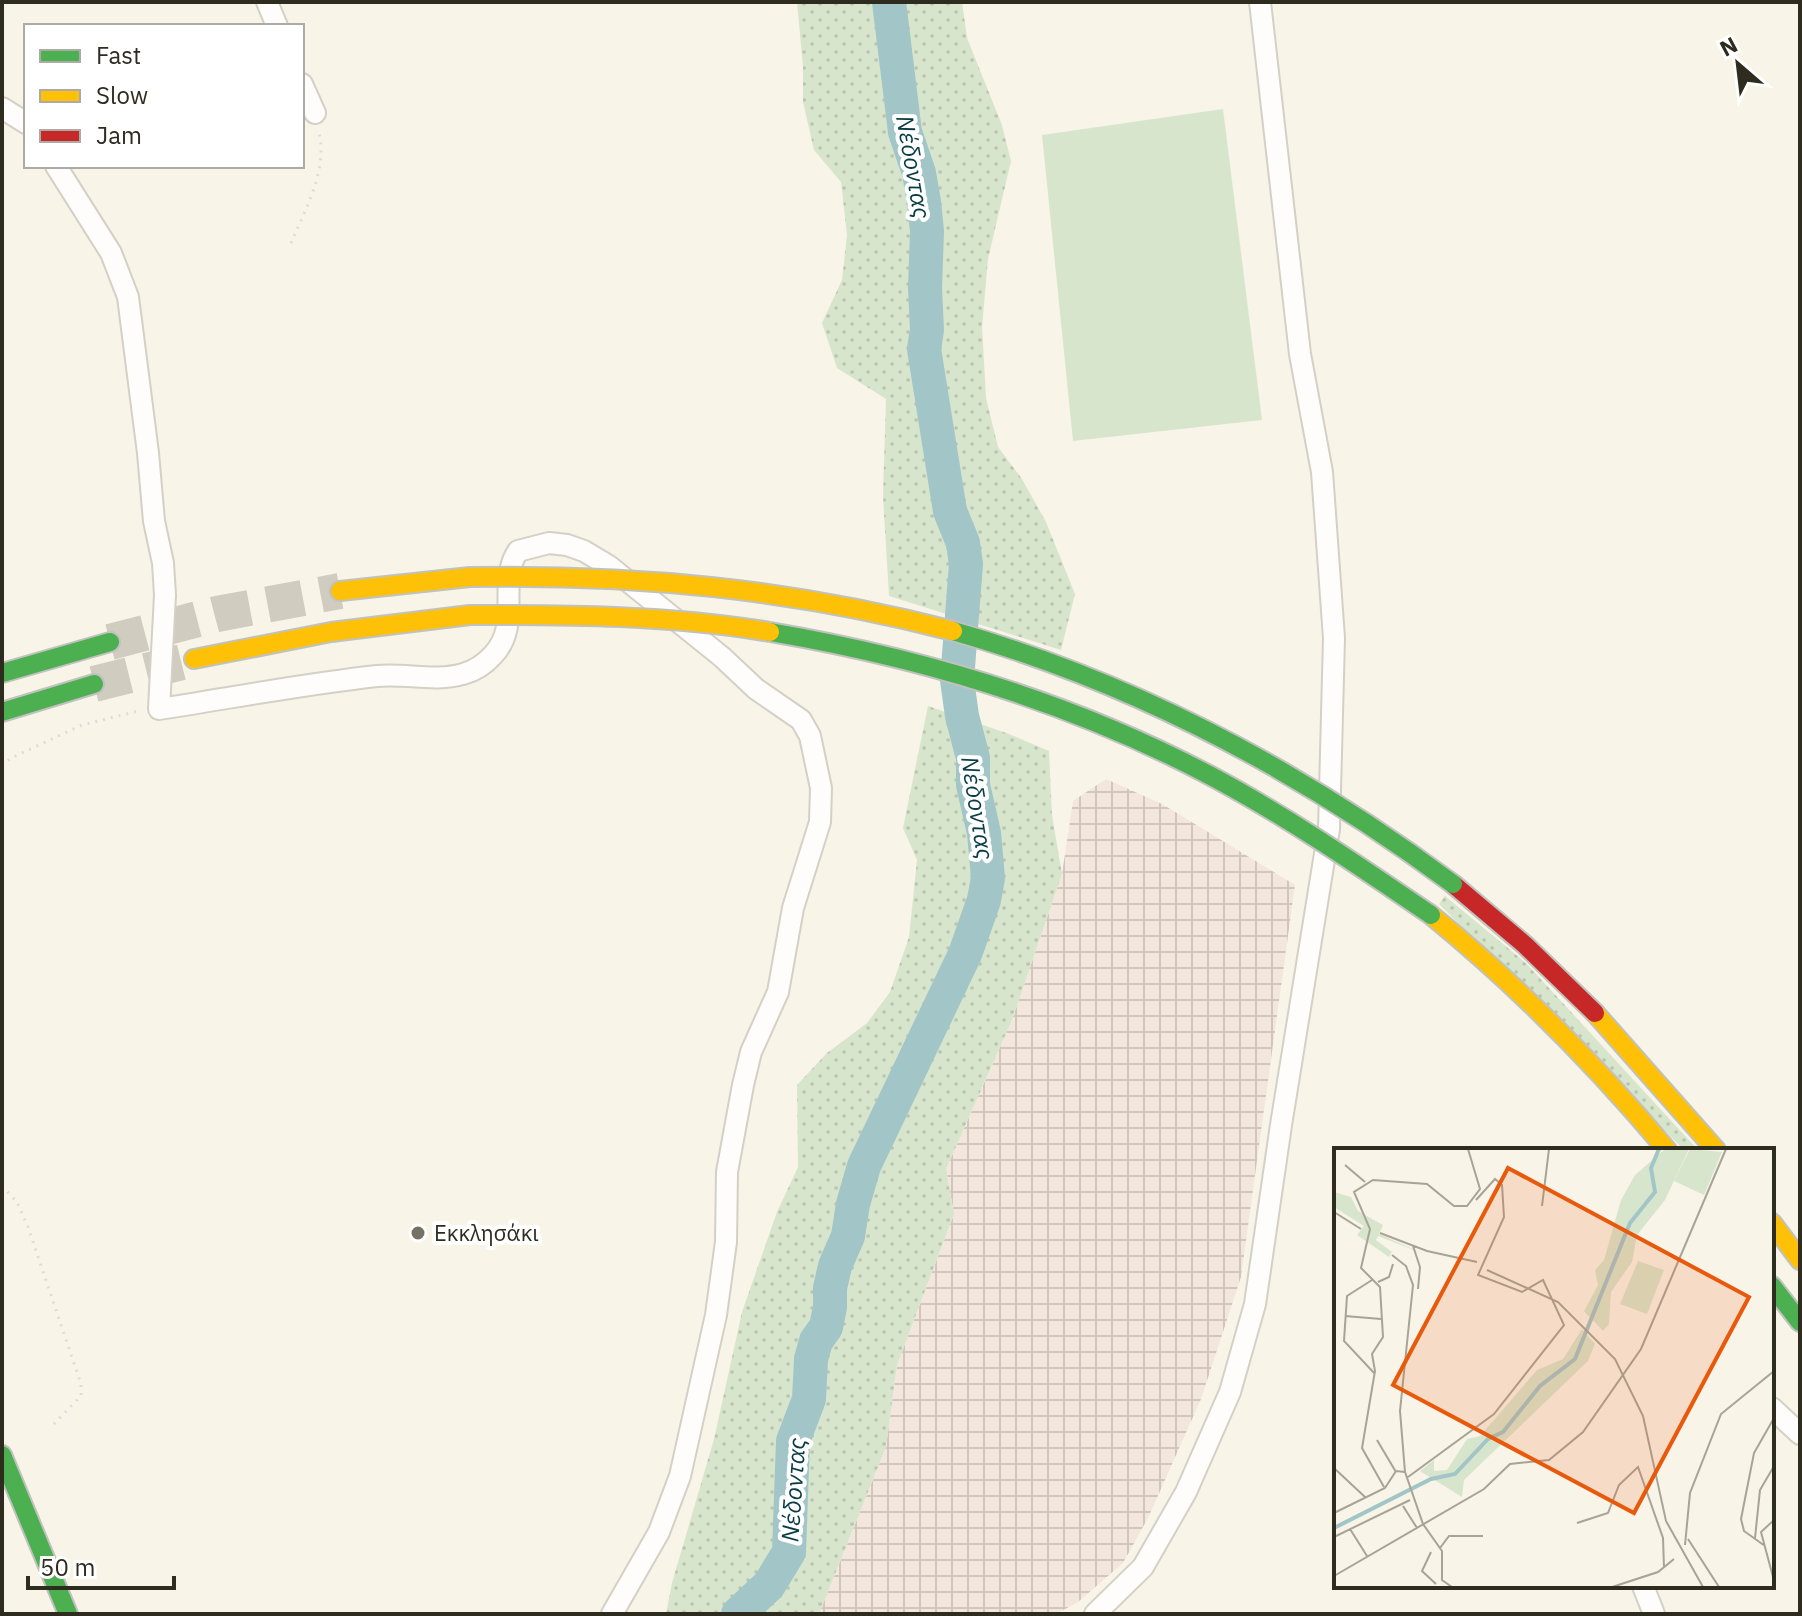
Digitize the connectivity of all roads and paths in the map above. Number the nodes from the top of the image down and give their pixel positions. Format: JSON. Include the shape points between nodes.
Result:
{"nodes":[{"id":1,"x":267,"y":2,"type":"edge"},
{"id":2,"x":1260,"y":2,"type":"edge"},
{"id":3,"x":276,"y":24,"type":"edge"},
{"id":4,"x":304,"y":88,"type":"edge"},
{"id":5,"x":2,"y":108,"type":"edge"},
{"id":6,"x":315,"y":113,"type":"joint"},
{"id":7,"x":24,"y":122,"type":"edge"},
{"id":8,"x":57,"y":168,"type":"edge"},
{"id":9,"x":291,"y":243,"type":"dead end"},
{"id":10,"x":340,"y":591,"type":"tunnel mouth"},
{"id":11,"x":110,"y":642,"type":"tunnel mouth"},
{"id":12,"x":194,"y":659,"type":"tunnel mouth"},
{"id":13,"x":2,"y":673,"type":"edge"},
{"id":14,"x":94,"y":684,"type":"tunnel mouth"},
{"id":15,"x":159,"y":709,"type":"junction"},
{"id":16,"x":2,"y":712,"type":"edge"},
{"id":17,"x":2,"y":766,"type":"edge"},
{"id":18,"x":1665,"y":1148,"type":"edge"},
{"id":19,"x":1714,"y":1148,"type":"edge"},
{"id":20,"x":2,"y":1186,"type":"edge"},
{"id":21,"x":1774,"y":1226,"type":"edge"},
{"id":22,"x":1800,"y":1260,"type":"edge"},
{"id":23,"x":1774,"y":1289,"type":"edge"},
{"id":24,"x":1800,"y":1322,"type":"edge"},
{"id":25,"x":1774,"y":1410,"type":"edge"},
{"id":26,"x":51,"y":1427,"type":"dead end"},
{"id":27,"x":1800,"y":1434,"type":"edge"},
{"id":28,"x":2,"y":1446,"type":"edge"},
{"id":29,"x":2,"y":1455,"type":"edge"},
{"id":30,"x":12,"y":1479,"type":"junction"},
{"id":31,"x":1644,"y":1588,"type":"edge"},
{"id":32,"x":68,"y":1614,"type":"edge"},
{"id":33,"x":612,"y":1614,"type":"edge"},
{"id":34,"x":1095,"y":1614,"type":"edge"},
{"id":35,"x":1654,"y":1614,"type":"edge"}],
"edges":[{"from":1,"to":3,"type":"street"},
{"from":2,"to":34,"type":"street","via":[[1300,354],[1322,472],[1334,638],[1329,829],[1255,1304],[1230,1392],[1186,1492],[1143,1567]]},
{"from":4,"to":6,"type":"street"},
{"from":5,"to":7,"type":"street"},
{"from":6,"to":9,"type":"path","via":[[320,163]]},
{"from":8,"to":15,"type":"street","via":[[111,253],[128,297],[163,563]]},
{"from":10,"to":19,"type":"highway","bridge":true,"via":[[519,576],[636,579],[778,594],[896,616],[1011,649],[1127,693],[1235,745],[1352,812],[1453,884],[1580,996]]},
{"from":11,"to":13,"type":"highway"},
{"from":12,"to":18,"type":"highway","bridge":true,"via":[[395,621],[518,613],[747,628],[889,653],[1000,685],[1112,728],[1216,778],[1336,846],[1431,915],[1556,1024]]},
{"from":14,"to":16,"type":"highway"},
{"from":15,"to":17,"type":"path","via":[[82,725]]},
{"from":15,"to":33,"type":"street","via":[[381,676],[452,677],[476,669],[495,654],[507,631],[509,564],[518,551],[549,543],[584,551],[609,566],[801,720],[810,736],[821,788],[820,822],[793,908],[778,992],[751,1052],[743,1085],[727,1172],[726,1242],[716,1315],[684,1462],[659,1532]]},
{"from":20,"to":26,"type":"path","via":[[17,1202],[28,1227],[81,1384],[81,1396]]},
{"from":21,"to":22,"type":"highway"},
{"from":23,"to":24,"type":"highway"},
{"from":25,"to":27,"type":"street"},
{"from":28,"to":30,"type":"highway"},
{"from":29,"to":30,"type":"highway"},
{"from":30,"to":32,"type":"highway"},
{"from":31,"to":35,"type":"street"}]}
